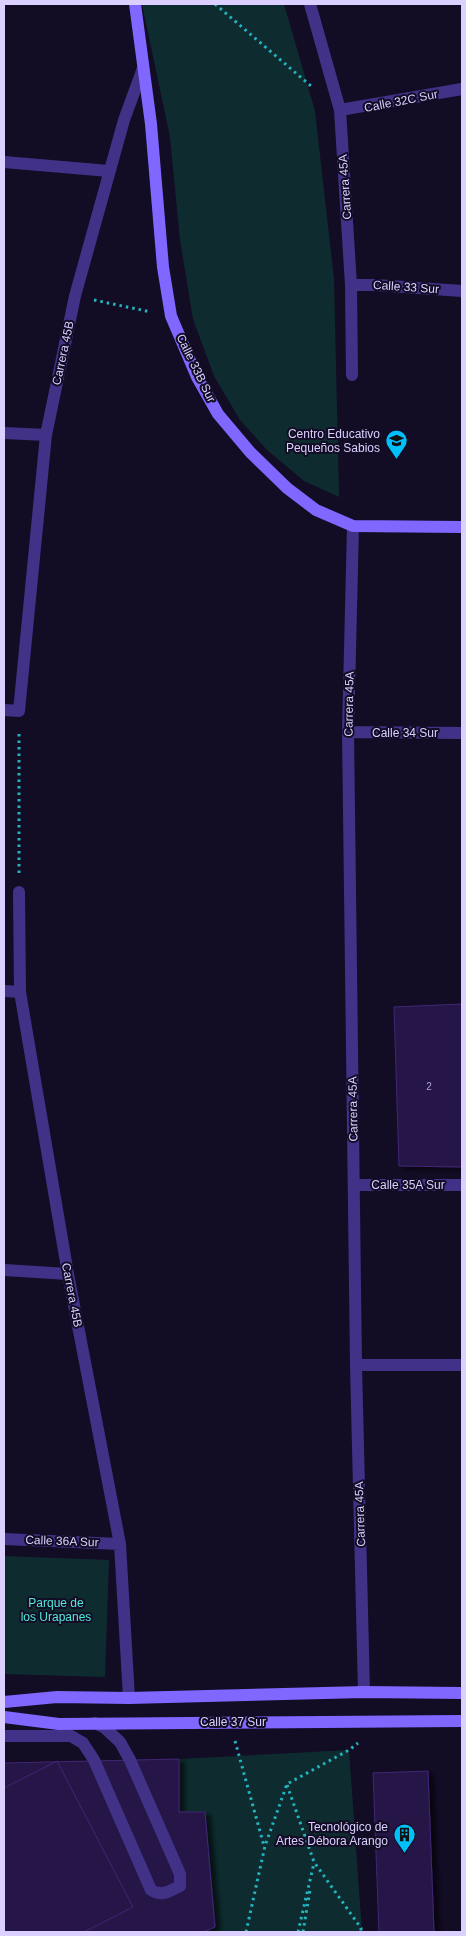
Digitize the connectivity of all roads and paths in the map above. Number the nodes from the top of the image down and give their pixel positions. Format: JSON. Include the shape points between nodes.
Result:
{"nodes":[{"id":1,"x":135,"y":4,"type":"edge"},
{"id":2,"x":215,"y":4,"type":"edge"},
{"id":3,"x":310,"y":4,"type":"edge"},
{"id":4,"x":143,"y":68,"type":"junction"},
{"id":5,"x":462,"y":89,"type":"edge"},
{"id":6,"x":340,"y":110,"type":"junction"},
{"id":7,"x":4,"y":162,"type":"edge"},
{"id":8,"x":109,"y":171,"type":"junction"},
{"id":9,"x":351,"y":285,"type":"junction"},
{"id":10,"x":462,"y":291,"type":"edge"},
{"id":11,"x":75,"y":296,"type":"junction"},
{"id":12,"x":172,"y":316,"type":"junction"},
{"id":13,"x":352,"y":375,"type":"dead end"},
{"id":14,"x":4,"y":433,"type":"edge"},
{"id":15,"x":46,"y":435,"type":"junction"},
{"id":16,"x":353,"y":526,"type":"junction"},
{"id":17,"x":462,"y":527,"type":"edge"},
{"id":18,"x":4,"y":710,"type":"edge"},
{"id":19,"x":19,"y":711,"type":"junction"},
{"id":20,"x":348,"y":732,"type":"junction"},
{"id":21,"x":462,"y":733,"type":"edge"},
{"id":22,"x":19,"y":892,"type":"joint"},
{"id":23,"x":4,"y":991,"type":"edge"},
{"id":24,"x":20,"y":992,"type":"junction"},
{"id":25,"x":354,"y":1185,"type":"junction"},
{"id":26,"x":462,"y":1185,"type":"edge"},
{"id":27,"x":4,"y":1270,"type":"edge"},
{"id":28,"x":68,"y":1274,"type":"junction"},
{"id":29,"x":356,"y":1365,"type":"junction"},
{"id":30,"x":462,"y":1365,"type":"edge"},
{"id":31,"x":4,"y":1539,"type":"edge"},
{"id":32,"x":120,"y":1544,"type":"junction"},
{"id":33,"x":364,"y":1692,"type":"junction"},
{"id":34,"x":462,"y":1693,"type":"edge"},
{"id":35,"x":129,"y":1698,"type":"junction"},
{"id":36,"x":4,"y":1702,"type":"edge"},
{"id":37,"x":4,"y":1717,"type":"edge"},
{"id":38,"x":462,"y":1720,"type":"edge"},
{"id":39,"x":95,"y":1723,"type":"junction"},
{"id":40,"x":4,"y":1736,"type":"edge"},
{"id":41,"x":234,"y":1739,"type":"dead end"},
{"id":42,"x":361,"y":1740,"type":"dead end"},
{"id":43,"x":287,"y":1784,"type":"junction"},
{"id":44,"x":265,"y":1846,"type":"junction"},
{"id":45,"x":314,"y":1862,"type":"junction"},
{"id":46,"x":246,"y":1932,"type":"edge"},
{"id":47,"x":298,"y":1932,"type":"edge"},
{"id":48,"x":303,"y":1932,"type":"edge"},
{"id":49,"x":361,"y":1932,"type":"edge"}],
"edges":[{"from":1,"to":4,"type":"main road","name":"Carrera 45B"},
{"from":2,"to":6,"type":"path"},
{"from":3,"to":6,"type":"street","name":"Carrera 45A"},
{"from":4,"to":8,"type":"street","name":"Carrera 45B"},
{"from":4,"to":12,"type":"main road","name":"Calle 33B Sur","via":[[163,267]]},
{"from":5,"to":6,"type":"street","name":"Calle 32C Sur"},
{"from":6,"to":9,"type":"street","name":"Carrera 45A"},
{"from":7,"to":8,"type":"street"},
{"from":8,"to":11,"type":"street","name":"Carrera 45B"},
{"from":9,"to":10,"type":"street","name":"Calle 33 Sur"},
{"from":9,"to":13,"type":"street","name":"Carrera 45A"},
{"from":11,"to":12,"type":"path"},
{"from":11,"to":15,"type":"street","name":"Carrera 45B"},
{"from":12,"to":16,"type":"main road","name":"Calle 33B Sur","via":[[197,377],[218,414],[250,452],[287,488],[316,510]]},
{"from":14,"to":15,"type":"street"},
{"from":15,"to":19,"type":"street","name":"Carrera 45B"},
{"from":16,"to":17,"type":"main road","name":"Calle 33B Sur"},
{"from":16,"to":20,"type":"street","name":"Carrera 45A"},
{"from":18,"to":19,"type":"street"},
{"from":19,"to":22,"type":"path"},
{"from":20,"to":21,"type":"street","name":"Calle 34 Sur"},
{"from":20,"to":25,"type":"street","name":"Carrera 45A"},
{"from":22,"to":24,"type":"street","name":"Carrera 45B"},
{"from":23,"to":24,"type":"street"},
{"from":24,"to":28,"type":"street","name":"Carrera 45B"},
{"from":25,"to":26,"type":"street","name":"Calle 35A Sur"},
{"from":25,"to":29,"type":"street","name":"Carrera 45A"},
{"from":27,"to":28,"type":"street"},
{"from":28,"to":32,"type":"street","name":"Carrera 45B"},
{"from":29,"to":30,"type":"street"},
{"from":29,"to":33,"type":"street","name":"Carrera 45A"},
{"from":31,"to":32,"type":"street","name":"Calle 36A Sur"},
{"from":32,"to":35,"type":"street","name":"Carrera 45B"},
{"from":33,"to":34,"type":"main road","name":"Calle 37 Sur"},
{"from":33,"to":35,"type":"main road","name":"Calle 37 Sur"},
{"from":35,"to":36,"type":"main road","name":"Calle 37 Sur","via":[[57,1697]]},
{"from":37,"to":39,"type":"main road","name":"Calle 37 Sur","via":[[59,1724]]},
{"from":38,"to":39,"type":"main road","name":"Calle 37 Sur"},
{"from":39,"to":40,"type":"street","via":[[120,1742],[180,1874],[180,1886],[164,1894],[151,1890],[94,1760],[82,1743],[71,1736]]},
{"from":41,"to":44,"type":"path"},
{"from":42,"to":43,"type":"path","via":[[350,1750]]},
{"from":43,"to":44,"type":"path"},
{"from":43,"to":45,"type":"path"},
{"from":44,"to":46,"type":"path"},
{"from":45,"to":47,"type":"path"},
{"from":45,"to":48,"type":"path"},
{"from":45,"to":49,"type":"path","via":[[362,1928]]}]}
